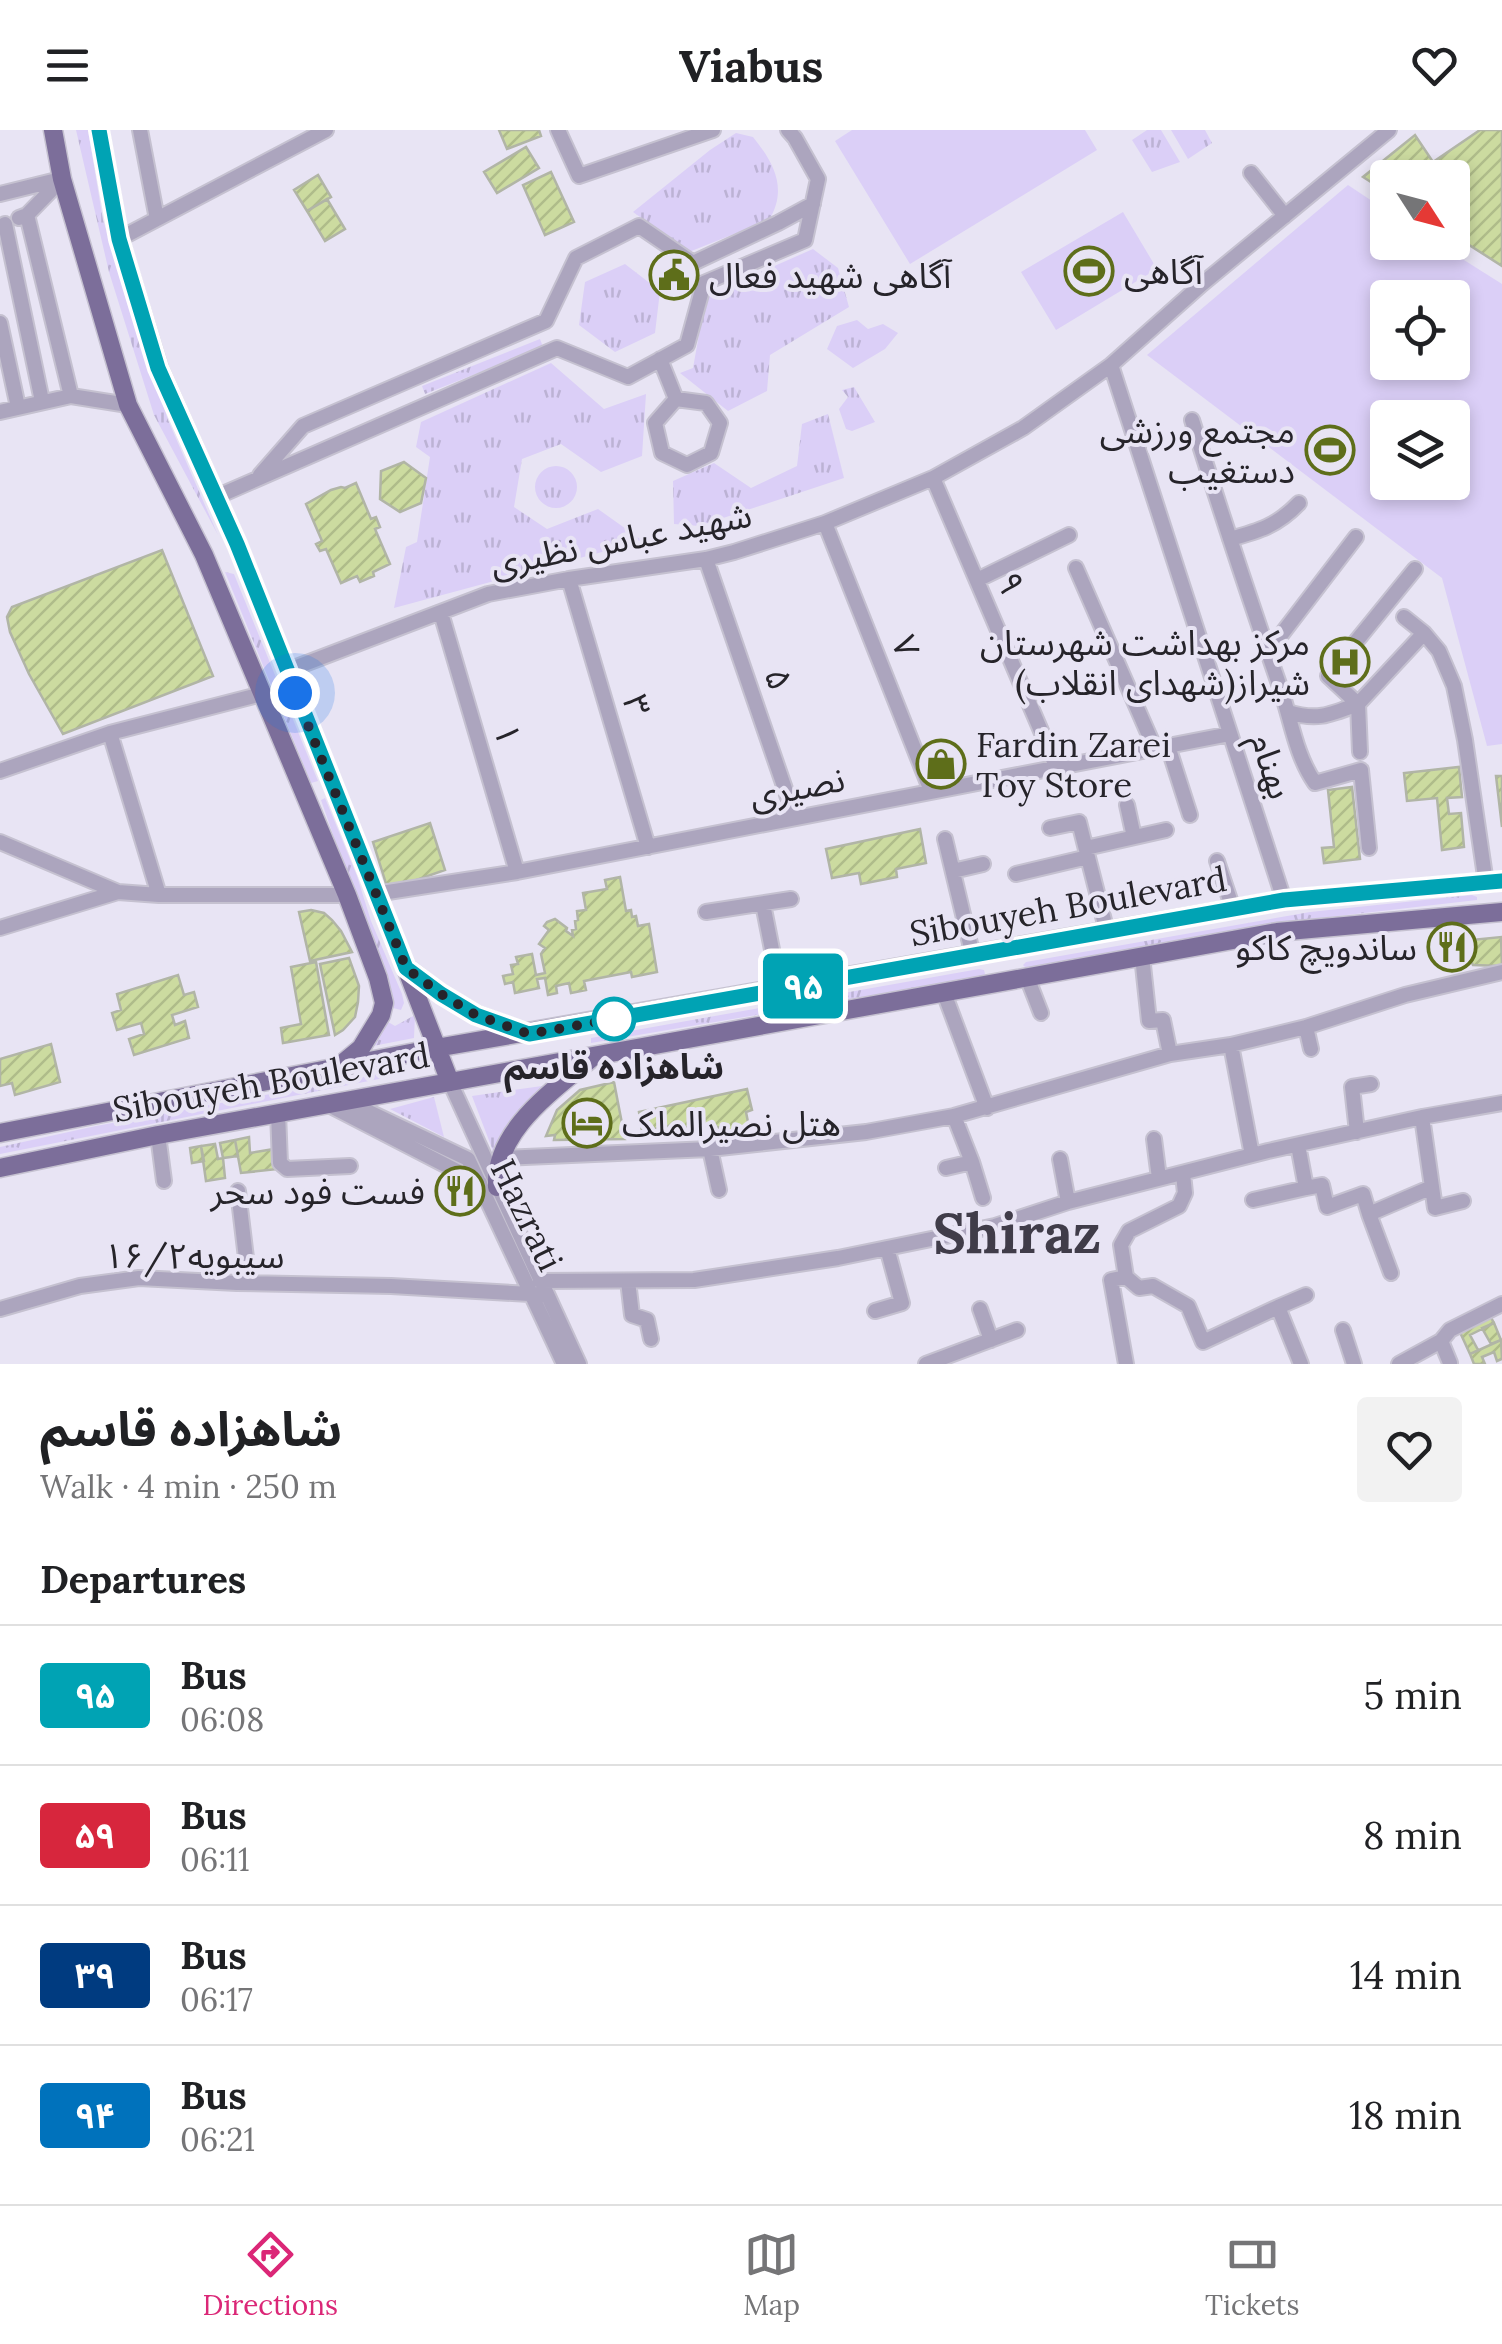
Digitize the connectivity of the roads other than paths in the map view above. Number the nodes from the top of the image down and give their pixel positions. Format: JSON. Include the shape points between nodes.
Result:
{"nodes":[{"id":1,"x":53,"y":130,"type":"edge"},
{"id":2,"x":99,"y":130,"type":"edge"},
{"id":3,"x":140,"y":130,"type":"edge"},
{"id":4,"x":326,"y":130,"type":"edge"},
{"id":5,"x":558,"y":130,"type":"edge"},
{"id":6,"x":712,"y":130,"type":"edge"},
{"id":7,"x":788,"y":130,"type":"edge"},
{"id":8,"x":1389,"y":130,"type":"edge"},
{"id":9,"x":1251,"y":173,"type":"dead end"},
{"id":10,"x":62,"y":179,"type":"junction"},
{"id":11,"x":0,"y":194,"type":"edge"},
{"id":12,"x":813,"y":204,"type":"junction"},
{"id":13,"x":27,"y":216,"type":"junction"},
{"id":14,"x":1285,"y":216,"type":"junction"},
{"id":15,"x":158,"y":219,"type":"junction"},
{"id":16,"x":2,"y":224,"type":"edge"},
{"id":17,"x":119,"y":239,"type":"junction"},
{"id":18,"x":0,"y":323,"type":"edge"},
{"id":19,"x":660,"y":360,"type":"junction"},
{"id":20,"x":1111,"y":365,"type":"junction"},
{"id":21,"x":433,"y":370,"type":"junction"},
{"id":22,"x":377,"y":394,"type":"junction"},
{"id":23,"x":72,"y":396,"type":"junction"},
{"id":24,"x":676,"y":399,"type":"junction"},
{"id":25,"x":42,"y":401,"type":"junction"},
{"id":26,"x":434,"y":402,"type":"junction"},
{"id":27,"x":128,"y":405,"type":"junction"},
{"id":28,"x":18,"y":408,"type":"junction"},
{"id":29,"x":0,"y":412,"type":"edge"},
{"id":30,"x":1192,"y":420,"type":"dead end"},
{"id":31,"x":383,"y":424,"type":"junction"},
{"id":32,"x":933,"y":478,"type":"junction"},
{"id":33,"x":256,"y":480,"type":"junction"},
{"id":34,"x":216,"y":497,"type":"junction"},
{"id":35,"x":1299,"y":503,"type":"dead end"},
{"id":36,"x":826,"y":524,"type":"junction"},
{"id":37,"x":1069,"y":536,"type":"dead end"},
{"id":38,"x":1356,"y":537,"type":"dead end"},
{"id":39,"x":1230,"y":539,"type":"junction"},
{"id":40,"x":237,"y":544,"type":"junction"},
{"id":41,"x":204,"y":555,"type":"junction"},
{"id":42,"x":706,"y":559,"type":"junction"},
{"id":43,"x":1076,"y":568,"type":"dead end"},
{"id":44,"x":1415,"y":569,"type":"dead end"},
{"id":45,"x":569,"y":579,"type":"junction"},
{"id":46,"x":977,"y":580,"type":"junction"},
{"id":47,"x":441,"y":613,"type":"junction"},
{"id":48,"x":1404,"y":617,"type":"dead end"},
{"id":49,"x":1424,"y":633,"type":"junction"},
{"id":50,"x":1268,"y":652,"type":"junction"},
{"id":51,"x":286,"y":671,"type":"junction"},
{"id":52,"x":262,"y":694,"type":"junction"},
{"id":53,"x":1358,"y":704,"type":"junction"},
{"id":54,"x":1288,"y":712,"type":"junction"},
{"id":55,"x":110,"y":733,"type":"junction"},
{"id":56,"x":1230,"y":734,"type":"junction"},
{"id":57,"x":1162,"y":747,"type":"junction"},
{"id":58,"x":1360,"y":752,"type":"dead end"},
{"id":59,"x":1056,"y":766,"type":"junction"},
{"id":60,"x":0,"y":771,"type":"edge"},
{"id":61,"x":931,"y":791,"type":"junction"},
{"id":62,"x":1126,"y":804,"type":"dead end"},
{"id":63,"x":1190,"y":815,"type":"dead end"},
{"id":64,"x":796,"y":818,"type":"junction"},
{"id":65,"x":1050,"y":828,"type":"dead end"},
{"id":66,"x":1166,"y":830,"type":"dead end"},
{"id":67,"x":1134,"y":836,"type":"junction"},
{"id":68,"x":945,"y":839,"type":"dead end"},
{"id":69,"x":0,"y":842,"type":"edge"},
{"id":70,"x":648,"y":847,"type":"junction"},
{"id":71,"x":1368,"y":848,"type":"dead end"},
{"id":72,"x":1087,"y":853,"type":"junction"},
{"id":73,"x":1217,"y":861,"type":"dead end"},
{"id":74,"x":983,"y":864,"type":"dead end"},
{"id":75,"x":952,"y":871,"type":"junction"},
{"id":76,"x":517,"y":872,"type":"junction"},
{"id":77,"x":1016,"y":874,"type":"dead end"},
{"id":78,"x":1494,"y":882,"type":"edge"},
{"id":79,"x":118,"y":892,"type":"junction"},
{"id":80,"x":159,"y":894,"type":"junction"},
{"id":81,"x":375,"y":894,"type":"junction"},
{"id":82,"x":347,"y":895,"type":"junction"},
{"id":83,"x":791,"y":899,"type":"dead end"},
{"id":84,"x":1284,"y":900,"type":"junction"},
{"id":85,"x":763,"y":904,"type":"junction"},
{"id":86,"x":1232,"y":910,"type":"junction"},
{"id":87,"x":706,"y":912,"type":"dead end"},
{"id":88,"x":1496,"y":913,"type":"edge"},
{"id":89,"x":0,"y":928,"type":"edge"},
{"id":90,"x":1107,"y":932,"type":"junction"},
{"id":91,"x":995,"y":952,"type":"junction"},
{"id":92,"x":973,"y":956,"type":"junction"},
{"id":93,"x":1142,"y":956,"type":"junction"},
{"id":94,"x":406,"y":968,"type":"junction"},
{"id":95,"x":1502,"y":972,"type":"edge"},
{"id":96,"x":1027,"y":977,"type":"junction"},
{"id":97,"x":1001,"y":982,"type":"junction"},
{"id":98,"x":780,"y":990,"type":"junction"},
{"id":99,"x":944,"y":993,"type":"junction"},
{"id":100,"x":1041,"y":1013,"type":"dead end"},
{"id":101,"x":1306,"y":1027,"type":"junction"},
{"id":102,"x":529,"y":1034,"type":"junction"},
{"id":103,"x":1231,"y":1045,"type":"junction"},
{"id":104,"x":436,"y":1048,"type":"junction"},
{"id":105,"x":1311,"y":1049,"type":"dead end"},
{"id":106,"x":1170,"y":1054,"type":"junction"},
{"id":107,"x":595,"y":1056,"type":"junction"},
{"id":108,"x":339,"y":1067,"type":"junction"},
{"id":109,"x":450,"y":1082,"type":"junction"},
{"id":110,"x":1371,"y":1084,"type":"dead end"},
{"id":111,"x":336,"y":1103,"type":"junction"},
{"id":112,"x":1502,"y":1103,"type":"edge"},
{"id":113,"x":988,"y":1108,"type":"junction"},
{"id":114,"x":278,"y":1113,"type":"junction"},
{"id":115,"x":954,"y":1116,"type":"junction"},
{"id":116,"x":1422,"y":1118,"type":"junction"},
{"id":117,"x":1357,"y":1132,"type":"junction"},
{"id":118,"x":0,"y":1134,"type":"edge"},
{"id":119,"x":158,"y":1135,"type":"junction"},
{"id":120,"x":1154,"y":1140,"type":"dead end"},
{"id":121,"x":1298,"y":1144,"type":"junction"},
{"id":122,"x":710,"y":1150,"type":"junction"},
{"id":123,"x":1252,"y":1155,"type":"junction"},
{"id":124,"x":501,"y":1158,"type":"junction"},
{"id":125,"x":1060,"y":1159,"type":"dead end"},
{"id":126,"x":972,"y":1162,"type":"junction"},
{"id":127,"x":350,"y":1166,"type":"dead end"},
{"id":128,"x":0,"y":1168,"type":"edge"},
{"id":129,"x":946,"y":1168,"type":"dead end"},
{"id":130,"x":1183,"y":1174,"type":"junction"},
{"id":131,"x":1159,"y":1178,"type":"junction"},
{"id":132,"x":164,"y":1181,"type":"dead end"},
{"id":133,"x":488,"y":1185,"type":"junction"},
{"id":134,"x":1432,"y":1186,"type":"junction"},
{"id":135,"x":1306,"y":1188,"type":"junction"},
{"id":136,"x":719,"y":1190,"type":"dead end"},
{"id":137,"x":238,"y":1191,"type":"dead end"},
{"id":138,"x":983,"y":1198,"type":"dead end"},
{"id":139,"x":1253,"y":1200,"type":"dead end"},
{"id":140,"x":1462,"y":1201,"type":"dead end"},
{"id":141,"x":1068,"y":1202,"type":"junction"},
{"id":142,"x":1369,"y":1214,"type":"junction"},
{"id":143,"x":887,"y":1248,"type":"junction"},
{"id":144,"x":1391,"y":1273,"type":"dead end"},
{"id":145,"x":1118,"y":1279,"type":"junction"},
{"id":146,"x":628,"y":1281,"type":"junction"},
{"id":147,"x":249,"y":1283,"type":"junction"},
{"id":148,"x":540,"y":1290,"type":"junction"},
{"id":149,"x":1306,"y":1295,"type":"dead end"},
{"id":150,"x":1502,"y":1304,"type":"edge"},
{"id":151,"x":1278,"y":1307,"type":"junction"},
{"id":152,"x":0,"y":1309,"type":"edge"},
{"id":153,"x":980,"y":1309,"type":"dead end"},
{"id":154,"x":875,"y":1311,"type":"dead end"},
{"id":155,"x":1016,"y":1330,"type":"dead end"},
{"id":156,"x":1343,"y":1330,"type":"dead end"},
{"id":157,"x":651,"y":1339,"type":"dead end"},
{"id":158,"x":991,"y":1340,"type":"junction"},
{"id":159,"x":1441,"y":1341,"type":"junction"},
{"id":160,"x":930,"y":1363,"type":"edge"},
{"id":161,"x":1450,"y":1363,"type":"edge"},
{"id":162,"x":564,"y":1364,"type":"edge"},
{"id":163,"x":579,"y":1364,"type":"edge"},
{"id":164,"x":1126,"y":1364,"type":"edge"},
{"id":165,"x":1301,"y":1364,"type":"edge"},
{"id":166,"x":1354,"y":1364,"type":"edge"},
{"id":167,"x":1398,"y":1364,"type":"edge"}],
"edges":[{"from":1,"to":10,"type":"main road"},
{"from":2,"to":17,"type":"main road"},
{"from":3,"to":15,"type":"street"},
{"from":4,"to":15,"type":"street"},
{"from":5,"to":6,"type":"street","via":[[579,176]]},
{"from":7,"to":12,"type":"street","via":[[818,179]]},
{"from":8,"to":14,"type":"street","name":"شهید عباس نظیری"},
{"from":9,"to":14,"type":"street"},
{"from":10,"to":11,"type":"street"},
{"from":10,"to":13,"type":"street"},
{"from":10,"to":27,"type":"main road"},
{"from":12,"to":19,"type":"street","via":[[806,240],[704,283],[687,344]]},
{"from":12,"to":21,"type":"street","via":[[692,264],[639,226],[576,258],[546,321]]},
{"from":13,"to":16,"type":"street"},
{"from":13,"to":23,"type":"street"},
{"from":14,"to":20,"type":"street","name":"شهید عباس نظیری"},
{"from":15,"to":17,"type":"street"},
{"from":16,"to":25,"type":"street"},
{"from":17,"to":34,"type":"main road","via":[[158,368]]},
{"from":18,"to":28,"type":"street"},
{"from":19,"to":24,"type":"street"},
{"from":19,"to":26,"type":"street","via":[[628,377],[557,348]]},
{"from":20,"to":32,"type":"street","name":"شهید عباس نظیری","via":[[1023,428]]},
{"from":20,"to":56,"type":"street","name":"بهنام"},
{"from":21,"to":22,"type":"street"},
{"from":21,"to":26,"type":"street","via":[[413,392]]},
{"from":22,"to":31,"type":"street","via":[[396,401]]},
{"from":22,"to":33,"type":"street","via":[[303,426]]},
{"from":23,"to":25,"type":"street"},
{"from":23,"to":27,"type":"street"},
{"from":24,"to":24,"type":"street","via":[[655,423],[662,453],[687,465],[711,453],[720,422],[706,402]]},
{"from":25,"to":28,"type":"street"},
{"from":26,"to":31,"type":"street"},
{"from":27,"to":41,"type":"main road"},
{"from":28,"to":29,"type":"street"},
{"from":30,"to":39,"type":"street"},
{"from":31,"to":33,"type":"street"},
{"from":32,"to":36,"type":"street","name":"شهید عباس نظیری"},
{"from":32,"to":46,"type":"street","name":"۹"},
{"from":33,"to":34,"type":"street"},
{"from":34,"to":40,"type":"main road"},
{"from":35,"to":39,"type":"street","via":[[1283,520]]},
{"from":36,"to":42,"type":"street","name":"شهید عباس نظیری"},
{"from":36,"to":61,"type":"street","name":"۷"},
{"from":37,"to":46,"type":"street"},
{"from":38,"to":50,"type":"street"},
{"from":39,"to":50,"type":"street"},
{"from":40,"to":41,"type":"main road"},
{"from":40,"to":51,"type":"main road"},
{"from":41,"to":52,"type":"main road"},
{"from":42,"to":45,"type":"street","name":"شهید عباس نظیری"},
{"from":42,"to":64,"type":"street","name":"۵"},
{"from":43,"to":57,"type":"street"},
{"from":44,"to":53,"type":"street","via":[[1328,676]]},
{"from":45,"to":47,"type":"street","name":"شهید عباس نظیری","via":[[488,594]]},
{"from":45,"to":70,"type":"street","name":"۳"},
{"from":46,"to":59,"type":"street","name":"۹"},
{"from":47,"to":51,"type":"street","name":"شهید عباس نظیری"},
{"from":47,"to":76,"type":"street","name":"۱"},
{"from":48,"to":49,"type":"street"},
{"from":49,"to":53,"type":"street"},
{"from":49,"to":78,"type":"street","via":[[1454,686]]},
{"from":50,"to":54,"type":"street"},
{"from":51,"to":81,"type":"main road"},
{"from":52,"to":55,"type":"street"},
{"from":52,"to":82,"type":"main road"},
{"from":53,"to":54,"type":"street","via":[[1309,718]]},
{"from":53,"to":58,"type":"street"},
{"from":54,"to":71,"type":"street","via":[[1315,782],[1362,770]]},
{"from":55,"to":60,"type":"street"},
{"from":55,"to":80,"type":"street"},
{"from":56,"to":57,"type":"street","name":"نصیری"},
{"from":56,"to":84,"type":"street","name":"بهنام"},
{"from":57,"to":59,"type":"street","name":"نصیری"},
{"from":57,"to":63,"type":"street"},
{"from":59,"to":61,"type":"street","name":"نصیری"},
{"from":61,"to":64,"type":"street","name":"نصیری"},
{"from":62,"to":67,"type":"street"},
{"from":64,"to":70,"type":"street","name":"نصیری"},
{"from":65,"to":72,"type":"street","via":[[1079,822]]},
{"from":66,"to":67,"type":"street"},
{"from":67,"to":72,"type":"street"},
{"from":68,"to":75,"type":"street"},
{"from":69,"to":79,"type":"street"},
{"from":70,"to":76,"type":"street","name":"نصیری"},
{"from":72,"to":77,"type":"street"},
{"from":72,"to":90,"type":"street"},
{"from":73,"to":86,"type":"street"},
{"from":74,"to":75,"type":"street"},
{"from":75,"to":92,"type":"street"},
{"from":76,"to":81,"type":"street","name":"نصیری"},
{"from":78,"to":84,"type":"main road","name":"Sibouyeh Boulevard"},
{"from":78,"to":88,"type":"main road"},
{"from":79,"to":80,"type":"street"},
{"from":79,"to":89,"type":"street"},
{"from":80,"to":82,"type":"street"},
{"from":81,"to":94,"type":"main road"},
{"from":82,"to":108,"type":"main road","via":[[384,1004],[357,1053]]},
{"from":83,"to":85,"type":"street"},
{"from":84,"to":86,"type":"main road","name":"Sibouyeh Boulevard"},
{"from":85,"to":87,"type":"street"},
{"from":85,"to":98,"type":"street"},
{"from":86,"to":90,"type":"main road","name":"Sibouyeh Boulevard"},
{"from":88,"to":93,"type":"main road","name":"Sibouyeh Boulevard","via":[[1277,932]]},
{"from":90,"to":91,"type":"main road","name":"Sibouyeh Boulevard"},
{"from":91,"to":92,"type":"main road","name":"Sibouyeh Boulevard"},
{"from":91,"to":97,"type":"main road"},
{"from":92,"to":98,"type":"main road","name":"Sibouyeh Boulevard"},
{"from":93,"to":96,"type":"main road","name":"Sibouyeh Boulevard"},
{"from":93,"to":106,"type":"street","via":[[1149,1021],[1163,1020]]},
{"from":94,"to":102,"type":"main road","via":[[476,1015]]},
{"from":94,"to":104,"type":"main road"},
{"from":95,"to":101,"type":"street"},
{"from":96,"to":97,"type":"main road","name":"Sibouyeh Boulevard"},
{"from":96,"to":100,"type":"street"},
{"from":97,"to":99,"type":"main road","name":"Sibouyeh Boulevard"},
{"from":98,"to":102,"type":"main road","name":"Sibouyeh Boulevard"},
{"from":99,"to":107,"type":"main road","name":"Sibouyeh Boulevard"},
{"from":99,"to":113,"type":"street"},
{"from":101,"to":103,"type":"street"},
{"from":101,"to":105,"type":"street"},
{"from":102,"to":104,"type":"main road","name":"Sibouyeh Boulevard"},
{"from":103,"to":106,"type":"street"},
{"from":103,"to":123,"type":"street"},
{"from":104,"to":108,"type":"main road","name":"Sibouyeh Boulevard"},
{"from":104,"to":109,"type":"main road"},
{"from":106,"to":113,"type":"street"},
{"from":107,"to":109,"type":"main road","name":"Sibouyeh Boulevard"},
{"from":107,"to":124,"type":"main road","via":[[520,1124]]},
{"from":108,"to":118,"type":"main road","name":"Sibouyeh Boulevard"},
{"from":109,"to":111,"type":"main road","name":"Sibouyeh Boulevard"},
{"from":109,"to":133,"type":"street","name":"Hazrati"},
{"from":110,"to":117,"type":"street","via":[[1352,1087]]},
{"from":111,"to":114,"type":"main road","name":"Sibouyeh Boulevard"},
{"from":111,"to":133,"type":"street"},
{"from":112,"to":116,"type":"street","name":"سیبویه۱۶/۲"},
{"from":113,"to":115,"type":"street"},
{"from":114,"to":119,"type":"main road","name":"Sibouyeh Boulevard"},
{"from":114,"to":127,"type":"street","via":[[283,1167]]},
{"from":115,"to":122,"type":"street"},
{"from":115,"to":126,"type":"street"},
{"from":116,"to":117,"type":"street","name":"سیبویه۱۶/۲"},
{"from":116,"to":134,"type":"street"},
{"from":117,"to":121,"type":"street","name":"سیبویه۱۶/۲"},
{"from":119,"to":128,"type":"main road","name":"Sibouyeh Boulevard"},
{"from":119,"to":132,"type":"street"},
{"from":120,"to":131,"type":"street"},
{"from":121,"to":123,"type":"street","name":"سیبویه۱۶/۲"},
{"from":121,"to":135,"type":"street"},
{"from":122,"to":124,"type":"street"},
{"from":122,"to":136,"type":"street"},
{"from":123,"to":130,"type":"street","name":"سیبویه۱۶/۲"},
{"from":124,"to":133,"type":"main road"},
{"from":125,"to":141,"type":"street"},
{"from":126,"to":129,"type":"street"},
{"from":126,"to":138,"type":"street"},
{"from":130,"to":131,"type":"street","name":"سیبویه۱۶/۲"},
{"from":130,"to":145,"type":"street","via":[[1180,1206],[1129,1231]]},
{"from":131,"to":141,"type":"street","name":"سیبویه۱۶/۲"},
{"from":133,"to":148,"type":"street","name":"Hazrati"},
{"from":134,"to":140,"type":"street","via":[[1435,1208]]},
{"from":134,"to":142,"type":"street"},
{"from":135,"to":139,"type":"street"},
{"from":135,"to":142,"type":"street","via":[[1322,1185],[1327,1207],[1363,1194]]},
{"from":137,"to":147,"type":"street"},
{"from":141,"to":143,"type":"street","name":"سیبویه۱۶/۲","via":[[995,1226]]},
{"from":142,"to":144,"type":"street"},
{"from":143,"to":146,"type":"street","name":"سیبویه۱۶/۲","via":[[694,1280]]},
{"from":143,"to":154,"type":"street","via":[[902,1303]]},
{"from":145,"to":151,"type":"street","via":[[1153,1286],[1188,1306],[1203,1342]]},
{"from":145,"to":164,"type":"street"},
{"from":146,"to":148,"type":"street","name":"سیبویه۱۶/۲"},
{"from":146,"to":157,"type":"street","via":[[632,1314],[647,1320]]},
{"from":147,"to":148,"type":"street","name":"سیبویه۱۶/۲"},
{"from":147,"to":152,"type":"street","name":"سیبویه۱۶/۲","via":[[139,1278],[80,1286]]},
{"from":148,"to":162,"type":"street","name":"Hazrati"},
{"from":148,"to":163,"type":"street","name":"Hazrati"},
{"from":149,"to":151,"type":"street"},
{"from":150,"to":159,"type":"street"},
{"from":151,"to":165,"type":"street"},
{"from":153,"to":158,"type":"street"},
{"from":155,"to":158,"type":"street"},
{"from":156,"to":166,"type":"street"},
{"from":158,"to":160,"type":"street"},
{"from":159,"to":161,"type":"street"},
{"from":159,"to":167,"type":"street"}]}
